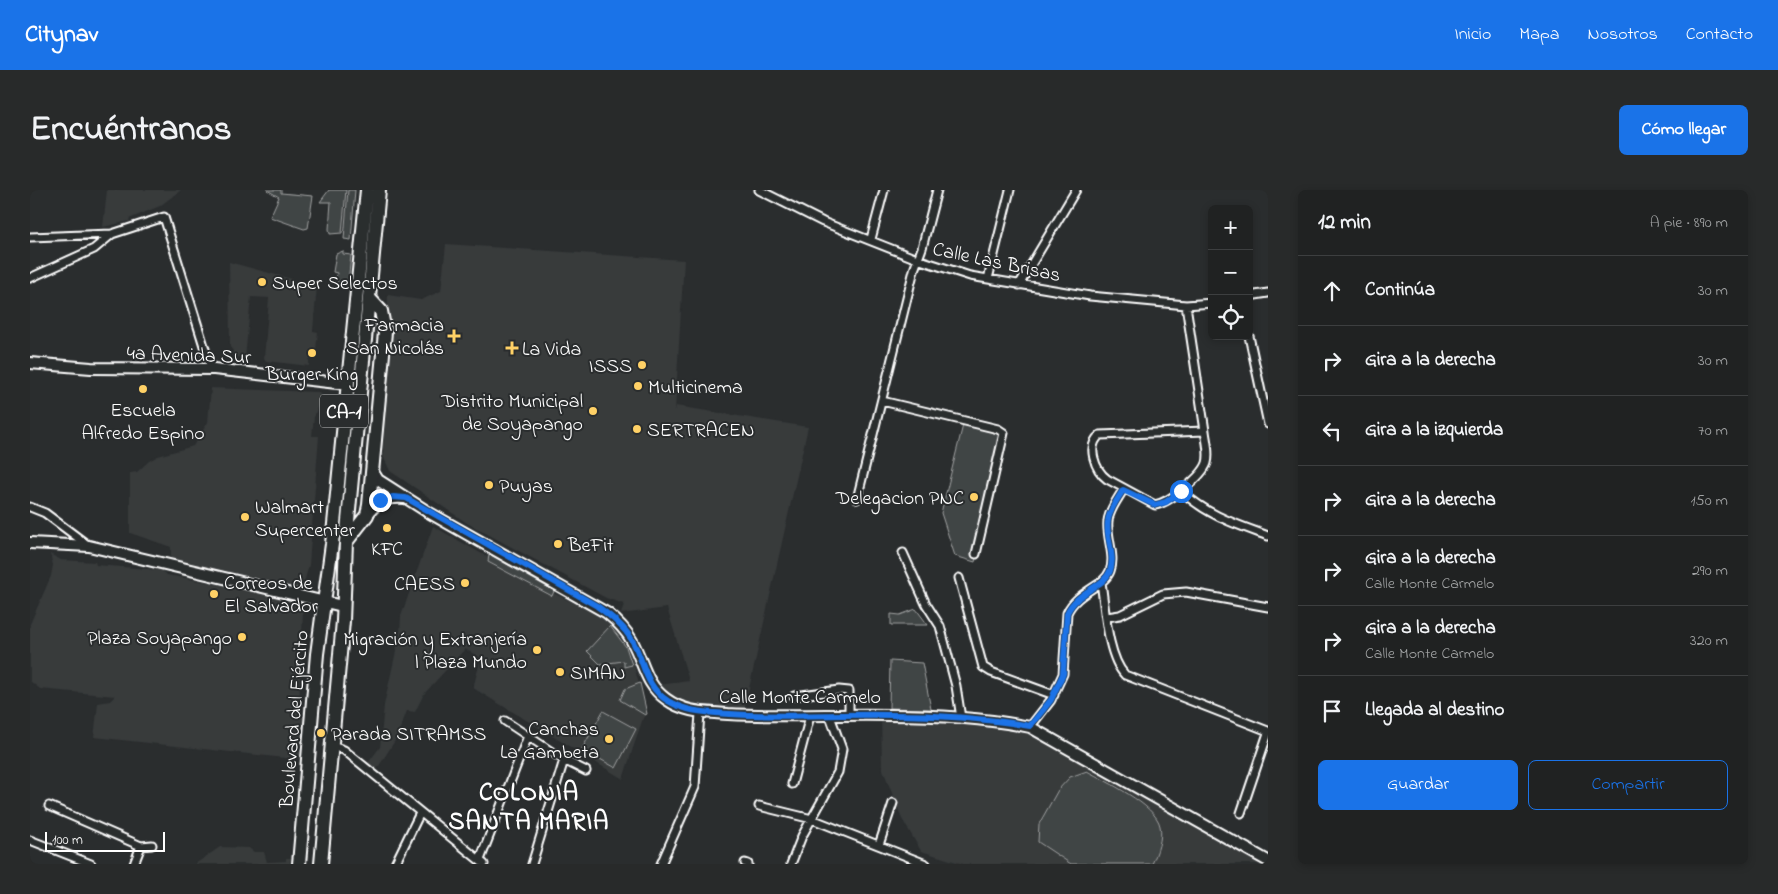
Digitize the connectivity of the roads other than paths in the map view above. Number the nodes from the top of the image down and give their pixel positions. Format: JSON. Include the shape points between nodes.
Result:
{"nodes":[{"id":1,"x":367,"y":190,"type":"edge"},
{"id":2,"x":379,"y":190,"type":"edge"},
{"id":3,"x":760,"y":190,"type":"edge"},
{"id":4,"x":884,"y":190,"type":"edge"},
{"id":5,"x":937,"y":190,"type":"edge"},
{"id":6,"x":1010,"y":190,"type":"edge"},
{"id":7,"x":1076,"y":190,"type":"edge"},
{"id":8,"x":112,"y":234,"type":"junction"},
{"id":9,"x":30,"y":237,"type":"edge"},
{"id":10,"x":871,"y":240,"type":"junction"},
{"id":11,"x":916,"y":259,"type":"junction"},
{"id":12,"x":30,"y":278,"type":"edge"},
{"id":13,"x":988,"y":279,"type":"junction"},
{"id":14,"x":1019,"y":285,"type":"junction"},
{"id":15,"x":1268,"y":293,"type":"edge"},
{"id":16,"x":1253,"y":295,"type":"edge"},
{"id":17,"x":369,"y":298,"type":"junction"},
{"id":18,"x":1208,"y":303,"type":"edge"},
{"id":19,"x":1186,"y":305,"type":"junction"},
{"id":20,"x":1250,"y":340,"type":"edge"},
{"id":21,"x":30,"y":363,"type":"edge"},
{"id":22,"x":214,"y":369,"type":"junction"},
{"id":23,"x":346,"y":384,"type":"junction"},
{"id":24,"x":882,"y":401,"type":"junction"},
{"id":25,"x":1268,"y":421,"type":"edge"},
{"id":26,"x":1204,"y":431,"type":"junction"},
{"id":27,"x":373,"y":472,"type":"junction"},
{"id":28,"x":1123,"y":490,"type":"junction"},
{"id":29,"x":1181,"y":491,"type":"junction"},
{"id":30,"x":406,"y":498,"type":"junction"},
{"id":31,"x":857,"y":499,"type":"dead end"},
{"id":32,"x":30,"y":507,"type":"edge"},
{"id":33,"x":367,"y":514,"type":"junction"},
{"id":34,"x":1268,"y":536,"type":"edge"},
{"id":35,"x":346,"y":542,"type":"junction"},
{"id":36,"x":30,"y":543,"type":"edge"},
{"id":37,"x":89,"y":546,"type":"junction"},
{"id":38,"x":903,"y":553,"type":"dead end"},
{"id":39,"x":976,"y":554,"type":"dead end"},
{"id":40,"x":959,"y":578,"type":"dead end"},
{"id":41,"x":1101,"y":582,"type":"junction"},
{"id":42,"x":324,"y":602,"type":"junction"},
{"id":43,"x":338,"y":605,"type":"dead end"},
{"id":44,"x":1268,"y":607,"type":"edge"},
{"id":45,"x":1107,"y":618,"type":"junction"},
{"id":46,"x":1054,"y":695,"type":"junction"},
{"id":47,"x":794,"y":696,"type":"dead end"},
{"id":48,"x":700,"y":713,"type":"junction"},
{"id":49,"x":810,"y":716,"type":"junction"},
{"id":50,"x":830,"y":716,"type":"junction"},
{"id":51,"x":849,"y":716,"type":"junction"},
{"id":52,"x":961,"y":718,"type":"junction"},
{"id":53,"x":505,"y":721,"type":"dead end"},
{"id":54,"x":1030,"y":726,"type":"junction"},
{"id":55,"x":1268,"y":732,"type":"edge"},
{"id":56,"x":528,"y":736,"type":"junction"},
{"id":57,"x":332,"y":746,"type":"junction"},
{"id":58,"x":564,"y":760,"type":"junction"},
{"id":59,"x":586,"y":771,"type":"dead end"},
{"id":60,"x":792,"y":784,"type":"dead end"},
{"id":61,"x":893,"y":804,"type":"dead end"},
{"id":62,"x":49,"y":806,"type":"dead end"},
{"id":63,"x":759,"y":806,"type":"dead end"},
{"id":64,"x":420,"y":813,"type":"junction"},
{"id":65,"x":1241,"y":813,"type":"dead end"},
{"id":66,"x":812,"y":819,"type":"junction"},
{"id":67,"x":30,"y":840,"type":"edge"},
{"id":68,"x":879,"y":845,"type":"junction"},
{"id":69,"x":141,"y":846,"type":"junction"},
{"id":70,"x":152,"y":846,"type":"dead end"},
{"id":71,"x":482,"y":862,"type":"edge"},
{"id":72,"x":1268,"y":862,"type":"edge"},
{"id":73,"x":92,"y":864,"type":"edge"},
{"id":74,"x":134,"y":864,"type":"edge"},
{"id":75,"x":299,"y":864,"type":"edge"},
{"id":76,"x":321,"y":864,"type":"edge"},
{"id":77,"x":395,"y":864,"type":"edge"},
{"id":78,"x":532,"y":864,"type":"edge"},
{"id":79,"x":660,"y":864,"type":"edge"},
{"id":80,"x":791,"y":864,"type":"edge"},
{"id":81,"x":926,"y":864,"type":"edge"}],
"edges":[{"from":1,"to":23,"type":"highway","name":"Boulevard del Ejército","number":"CA-1"},
{"from":2,"to":17,"type":"highway","name":"Boulevard del Ejército","number":"CA-1"},
{"from":3,"to":10,"type":"street","name":"Calle Las Brisas","via":[[798,211]]},
{"from":4,"to":10,"type":"street"},
{"from":5,"to":11,"type":"street","via":[[922,248]]},
{"from":6,"to":13,"type":"street"},
{"from":7,"to":14,"type":"street"},
{"from":8,"to":9,"type":"street"},
{"from":8,"to":12,"type":"street","via":[[94,250]]},
{"from":8,"to":22,"type":"street","via":[[165,218],[209,362]]},
{"from":10,"to":11,"type":"street","name":"Calle Las Brisas"},
{"from":11,"to":13,"type":"street","name":"Calle Las Brisas"},
{"from":11,"to":24,"type":"street"},
{"from":13,"to":14,"type":"street","name":"Calle Las Brisas"},
{"from":14,"to":19,"type":"street","name":"Calle Las Brisas"},
{"from":15,"to":16,"type":"street"},
{"from":17,"to":27,"type":"highway","via":[[381,311],[385,332]]},
{"from":17,"to":35,"type":"highway","name":"Boulevard del Ejército","number":"CA-1"},
{"from":18,"to":19,"type":"street","name":"Calle Las Brisas"},
{"from":19,"to":26,"type":"street"},
{"from":20,"to":25,"type":"street"},
{"from":21,"to":22,"type":"street","name":"4a Avenida Sur","via":[[91,368]]},
{"from":22,"to":23,"type":"street","name":"4a Avenida Sur"},
{"from":23,"to":42,"type":"highway","name":"Boulevard del Ejército","number":"CA-1"},
{"from":24,"to":31,"type":"street"},
{"from":24,"to":39,"type":"street","via":[[1004,433]]},
{"from":26,"to":28,"type":"street","via":[[1100,435],[1094,448],[1097,470]]},
{"from":26,"to":29,"type":"street","via":[[1206,464]]},
{"from":27,"to":30,"type":"street","name":"Calle Monte Carmelo","via":[[378,480]]},
{"from":27,"to":33,"type":"highway"},
{"from":28,"to":29,"type":"street","via":[[1155,505],[1166,502]]},
{"from":28,"to":41,"type":"street","via":[[1108,518],[1112,566]]},
{"from":29,"to":34,"type":"street","via":[[1212,514]]},
{"from":30,"to":33,"type":"street","via":[[380,500]]},
{"from":30,"to":48,"type":"street","name":"Calle Monte Carmelo","via":[[608,613],[632,641],[644,672],[658,692],[684,709]]},
{"from":32,"to":37,"type":"street","via":[[45,513]]},
{"from":33,"to":35,"type":"highway"},
{"from":35,"to":57,"type":"highway","name":"Boulevard del Ejército","number":"CA-1","via":[[344,621]]},
{"from":36,"to":37,"type":"street"},
{"from":37,"to":42,"type":"street"},
{"from":38,"to":52,"type":"street","via":[[926,604],[940,626]]},
{"from":40,"to":46,"type":"street","via":[[983,667]]},
{"from":41,"to":45,"type":"street"},
{"from":41,"to":46,"type":"street","via":[[1076,599],[1067,613],[1063,674]]},
{"from":42,"to":43,"type":"street"},
{"from":42,"to":75,"type":"highway","name":"Boulevard del Ejército","number":"CA-1","via":[[306,760]]},
{"from":44,"to":45,"type":"street","via":[[1186,592],[1163,594]]},
{"from":45,"to":55,"type":"street","via":[[1116,663],[1124,675]]},
{"from":46,"to":54,"type":"street"},
{"from":47,"to":51,"type":"street","via":[[849,691]]},
{"from":48,"to":49,"type":"street","name":"Calle Monte Carmelo"},
{"from":48,"to":79,"type":"street","via":[[695,787]]},
{"from":49,"to":50,"type":"street","name":"Calle Monte Carmelo"},
{"from":49,"to":60,"type":"street"},
{"from":50,"to":51,"type":"street","name":"Calle Monte Carmelo"},
{"from":50,"to":66,"type":"street","via":[[842,749],[841,761]]},
{"from":51,"to":52,"type":"street","name":"Calle Monte Carmelo"},
{"from":52,"to":54,"type":"street","name":"Calle Monte Carmelo"},
{"from":53,"to":56,"type":"street"},
{"from":54,"to":72,"type":"street","name":"Calle Monte Carmelo"},
{"from":55,"to":65,"type":"street"},
{"from":56,"to":58,"type":"street"},
{"from":56,"to":71,"type":"street"},
{"from":57,"to":64,"type":"street","via":[[344,750]]},
{"from":57,"to":76,"type":"highway","name":"Boulevard del Ejército","number":"CA-1"},
{"from":58,"to":59,"type":"street"},
{"from":58,"to":78,"type":"street"},
{"from":61,"to":68,"type":"street"},
{"from":62,"to":69,"type":"street"},
{"from":63,"to":66,"type":"street"},
{"from":64,"to":71,"type":"street"},
{"from":64,"to":77,"type":"street"},
{"from":66,"to":68,"type":"street"},
{"from":66,"to":80,"type":"street"},
{"from":67,"to":73,"type":"street"},
{"from":68,"to":81,"type":"street"},
{"from":69,"to":70,"type":"street"},
{"from":69,"to":74,"type":"street"}]}
